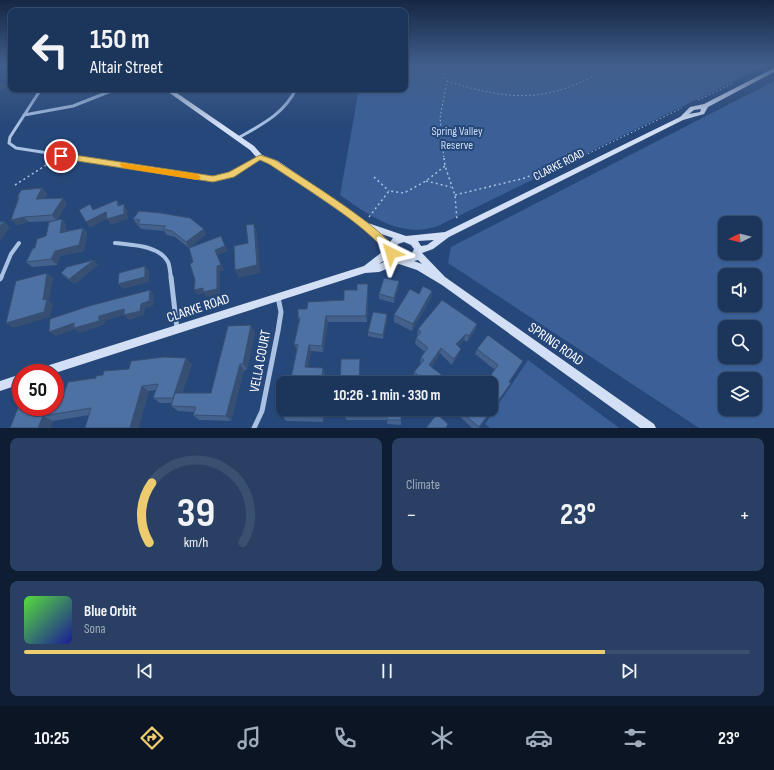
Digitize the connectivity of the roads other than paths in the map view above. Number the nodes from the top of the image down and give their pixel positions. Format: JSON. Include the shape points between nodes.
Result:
{"nodes":[{"id":1,"x":744,"y":86,"type":"edge"},
{"id":2,"x":39,"y":92,"type":"edge"},
{"id":3,"x":108,"y":92,"type":"edge"},
{"id":4,"x":172,"y":92,"type":"edge"},
{"id":5,"x":295,"y":92,"type":"edge"},
{"id":6,"x":24,"y":115,"type":"junction"},
{"id":7,"x":238,"y":138,"type":"junction"},
{"id":8,"x":260,"y":157,"type":"junction"},
{"id":9,"x":364,"y":224,"type":"junction"},
{"id":10,"x":446,"y":235,"type":"junction"},
{"id":11,"x":406,"y":239,"type":"junction"},
{"id":12,"x":19,"y":243,"type":"dead end"},
{"id":13,"x":114,"y":243,"type":"dead end"},
{"id":14,"x":391,"y":249,"type":"junction"},
{"id":15,"x":418,"y":252,"type":"junction"},
{"id":16,"x":400,"y":260,"type":"junction"},
{"id":17,"x":365,"y":269,"type":"junction"},
{"id":18,"x":0,"y":279,"type":"edge"},
{"id":19,"x":445,"y":282,"type":"junction"},
{"id":20,"x":278,"y":297,"type":"junction"},
{"id":21,"x":177,"y":329,"type":"junction"},
{"id":22,"x":64,"y":365,"type":"edge"},
{"id":23,"x":12,"y":382,"type":"edge"},
{"id":24,"x":0,"y":386,"type":"edge"},
{"id":25,"x":254,"y":428,"type":"edge"},
{"id":26,"x":650,"y":428,"type":"edge"}],
"edges":[{"from":1,"to":10,"type":"main road","name":"CLARKE ROAD","via":[[706,106],[702,113],[682,118]]},
{"from":2,"to":6,"type":"street"},
{"from":3,"to":6,"type":"street","via":[[73,106]]},
{"from":4,"to":7,"type":"main road"},
{"from":5,"to":7,"type":"street","via":[[290,103],[281,112]]},
{"from":6,"to":8,"type":"street","via":[[9,141],[20,150],[213,179],[231,175]]},
{"from":7,"to":8,"type":"main road"},
{"from":8,"to":9,"type":"main road","via":[[272,162]]},
{"from":9,"to":11,"type":"main road"},
{"from":9,"to":14,"type":"main road"},
{"from":10,"to":11,"type":"main road","name":"CLARKE ROAD"},
{"from":10,"to":15,"type":"main road","name":"CLARKE ROAD"},
{"from":11,"to":14,"type":"main road","via":[[395,242]]},
{"from":11,"to":15,"type":"main road","via":[[416,245]]},
{"from":12,"to":18,"type":"street"},
{"from":13,"to":21,"type":"street","via":[[160,252],[166,256]]},
{"from":14,"to":16,"type":"main road","via":[[393,256]]},
{"from":14,"to":17,"type":"main road","name":"CLARKE ROAD"},
{"from":15,"to":16,"type":"main road","via":[[411,259]]},
{"from":15,"to":19,"type":"main road","name":"SPRING ROAD"},
{"from":16,"to":17,"type":"main road","name":"CLARKE ROAD","via":[[379,268]]},
{"from":16,"to":19,"type":"main road","name":"SPRING ROAD","via":[[420,267]]},
{"from":17,"to":20,"type":"main road","name":"CLARKE ROAD"},
{"from":19,"to":26,"type":"main road","name":"SPRING ROAD"},
{"from":20,"to":21,"type":"main road","name":"CLARKE ROAD"},
{"from":20,"to":25,"type":"street","name":"VELLA COURT","via":[[281,312],[278,331],[262,411]]},
{"from":21,"to":22,"type":"main road","name":"CLARKE ROAD"},
{"from":23,"to":24,"type":"main road"}]}
